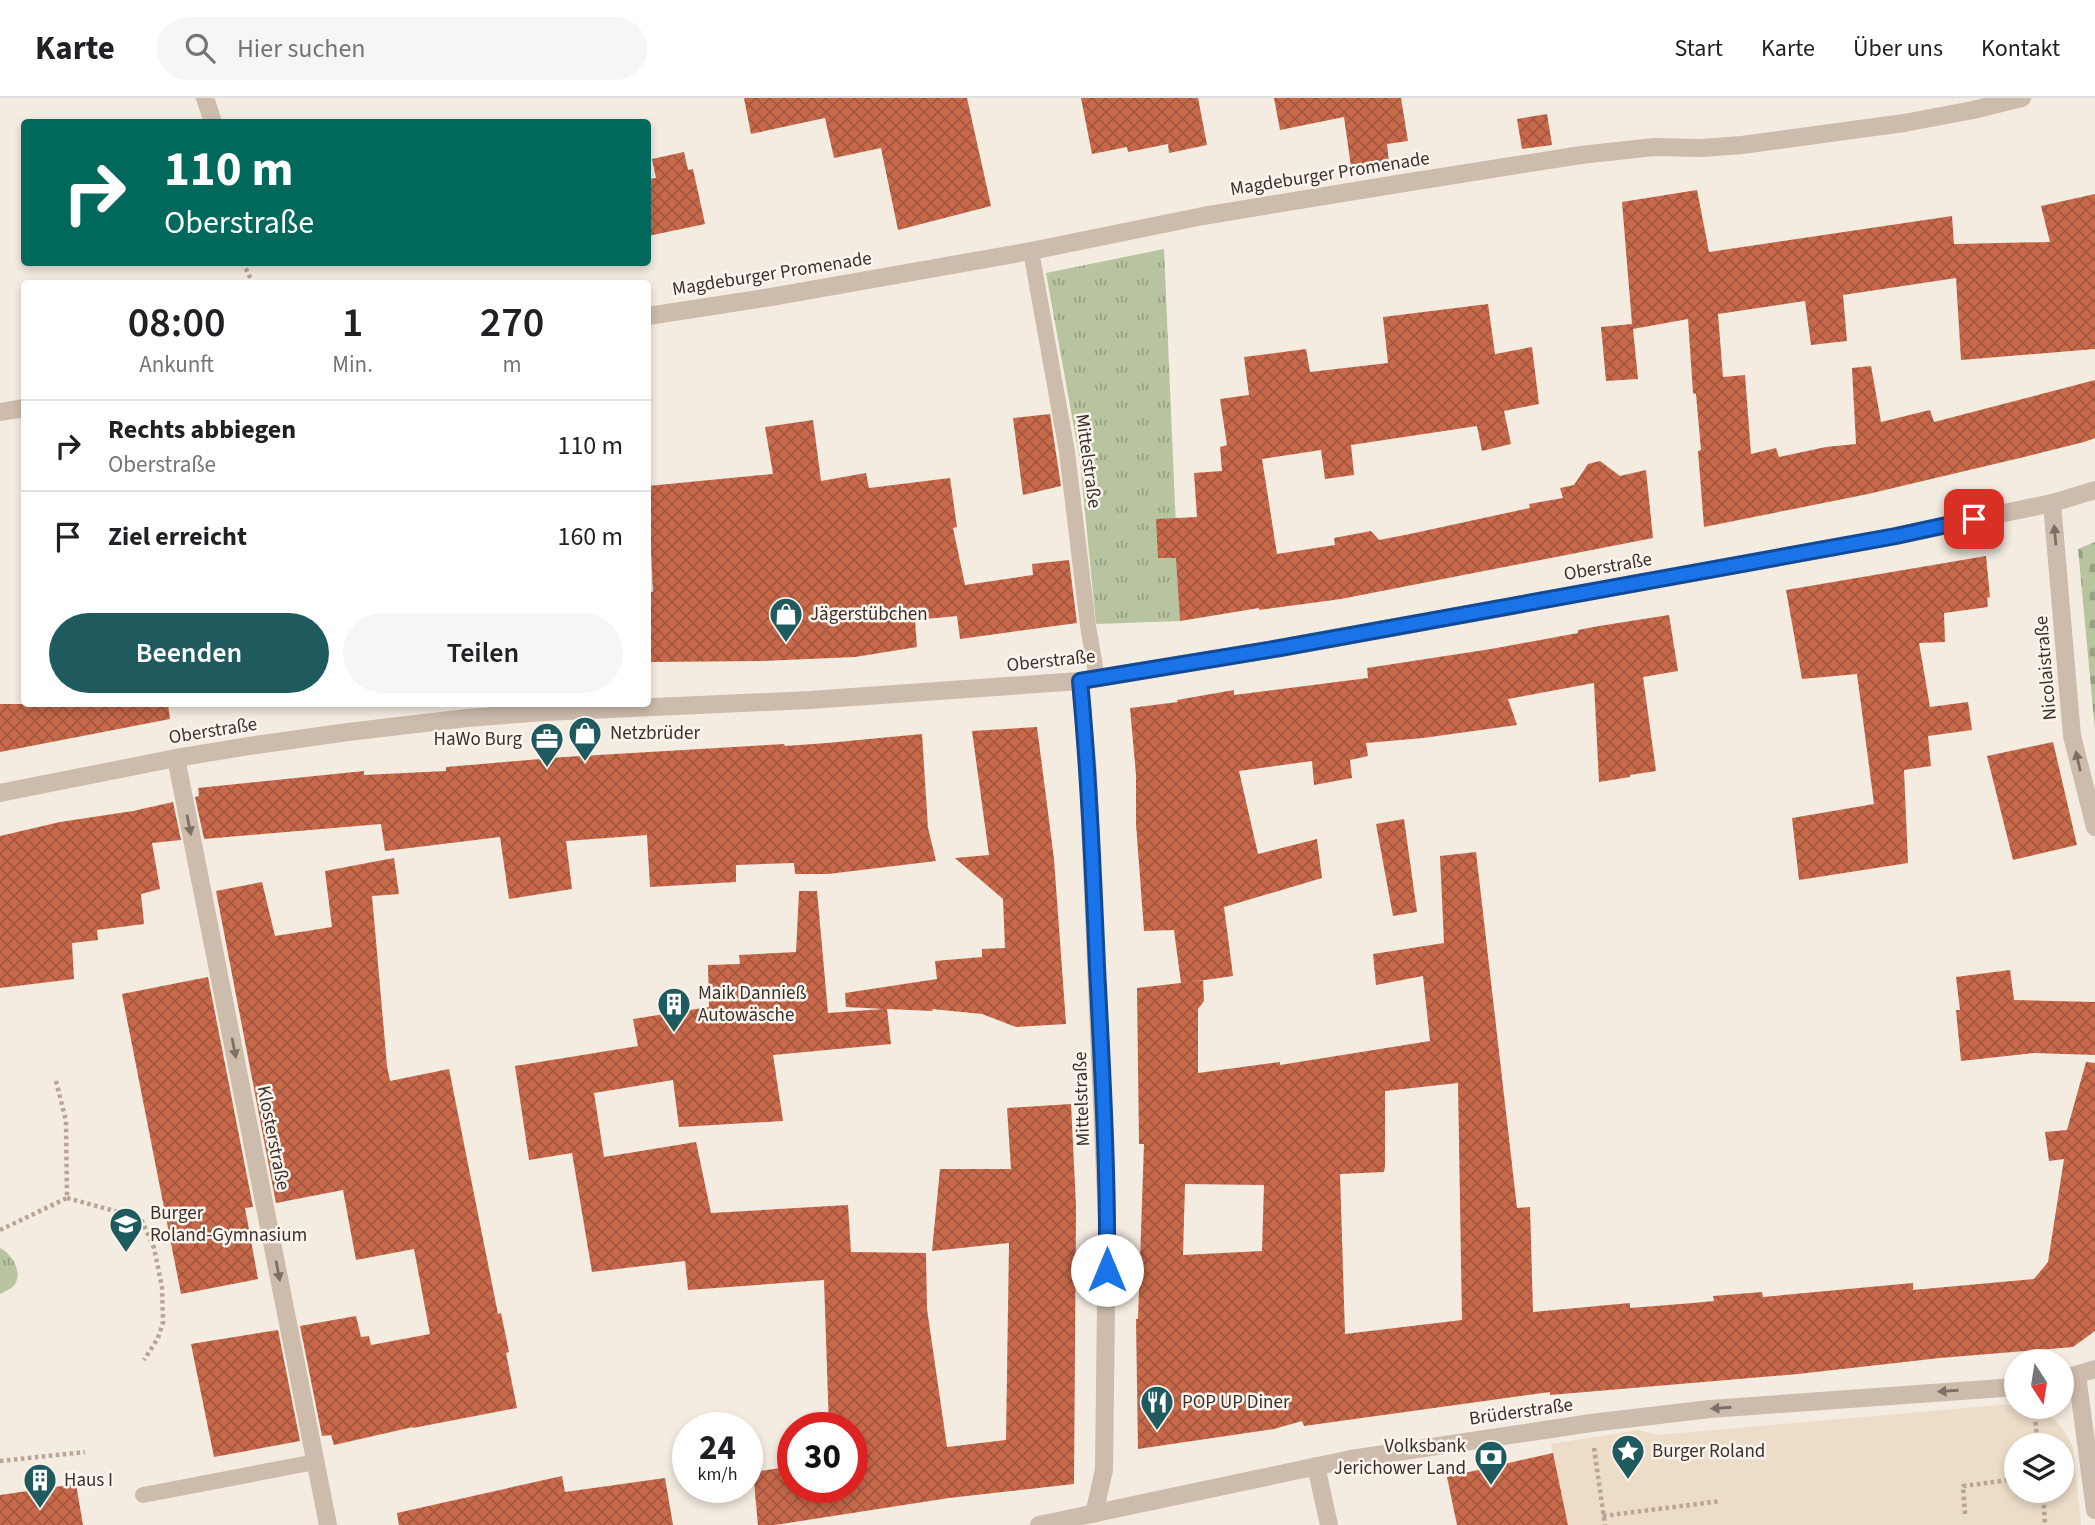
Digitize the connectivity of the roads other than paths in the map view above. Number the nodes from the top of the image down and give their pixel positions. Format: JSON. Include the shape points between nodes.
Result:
{"nodes":[{"id":1,"x":205,"y":98,"type":"edge"},
{"id":2,"x":2022,"y":98,"type":"edge"},
{"id":3,"x":212,"y":119,"type":"edge"},
{"id":4,"x":1031,"y":251,"type":"junction"},
{"id":5,"x":651,"y":316,"type":"edge"},
{"id":6,"x":21,"y":408,"type":"edge"},
{"id":7,"x":0,"y":412,"type":"edge"},
{"id":8,"x":2095,"y":490,"type":"edge"},
{"id":9,"x":2052,"y":503,"type":"junction"},
{"id":10,"x":1089,"y":680,"type":"junction"},
{"id":11,"x":176,"y":758,"type":"junction"},
{"id":12,"x":0,"y":793,"type":"edge"},
{"id":13,"x":2095,"y":827,"type":"edge"},
{"id":14,"x":2095,"y":1369,"type":"edge"},
{"id":15,"x":2074,"y":1375,"type":"edge"},
{"id":16,"x":2004,"y":1388,"type":"edge"},
{"id":17,"x":2074,"y":1403,"type":"edge"},
{"id":18,"x":315,"y":1462,"type":"junction"},
{"id":19,"x":1316,"y":1466,"type":"junction"},
{"id":20,"x":143,"y":1495,"type":"dead end"},
{"id":21,"x":2095,"y":1510,"type":"edge"},
{"id":22,"x":1094,"y":1514,"type":"junction"},
{"id":23,"x":328,"y":1525,"type":"edge"},
{"id":24,"x":1039,"y":1525,"type":"edge"},
{"id":25,"x":1329,"y":1525,"type":"edge"}],
"edges":[{"from":1,"to":3,"type":"street"},
{"from":2,"to":4,"type":"street","name":"Magdeburger Promenade","via":[[1904,122],[1742,145],[1654,147],[1463,173],[1203,216]]},
{"from":4,"to":5,"type":"street","name":"Magdeburger Promenade"},
{"from":4,"to":10,"type":"lane","name":"Mittelstraße","via":[[1067,452],[1088,626]]},
{"from":6,"to":7,"type":"street"},
{"from":8,"to":9,"type":"street","name":"Oberstraße"},
{"from":9,"to":10,"type":"street","name":"Oberstraße","via":[[1896,536]]},
{"from":13,"to":9,"type":"street","name":"Nicolaistraße","one_way":true,"via":[[2073,736]]},
{"from":10,"to":11,"type":"street","name":"Oberstraße","via":[[467,718]]},
{"from":10,"to":22,"type":"street","name":"Mittelstraße","via":[[1089,800],[1107,1221],[1104,1470]]},
{"from":11,"to":12,"type":"street","name":"Oberstraße"},
{"from":11,"to":18,"type":"street","name":"Klosterstraße","one_way":true},
{"from":14,"to":15,"type":"street"},
{"from":16,"to":19,"type":"street","name":"Brüderstraße","one_way":true,"via":[[1710,1409]]},
{"from":17,"to":21,"type":"street"},
{"from":18,"to":20,"type":"lane"},
{"from":18,"to":23,"type":"street","name":"Klosterstraße"},
{"from":19,"to":22,"type":"street","name":"Brüderstraße"},
{"from":19,"to":25,"type":"street"},
{"from":22,"to":24,"type":"street","name":"Brüderstraße"}]}
